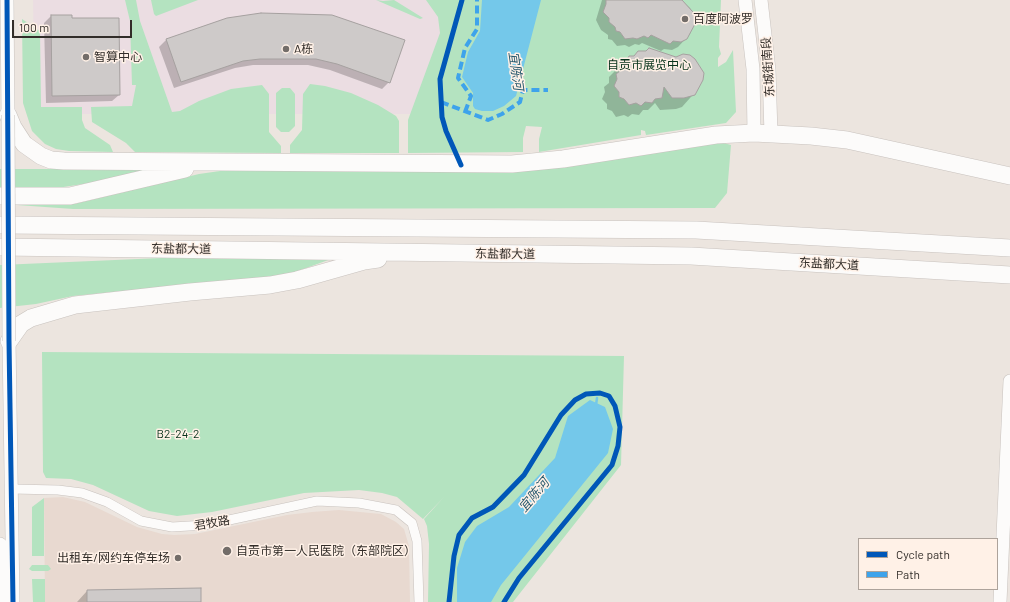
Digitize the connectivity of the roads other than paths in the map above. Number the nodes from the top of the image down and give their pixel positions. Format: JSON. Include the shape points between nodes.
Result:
{"nodes":[{"id":1,"x":7,"y":0,"type":"edge"},
{"id":2,"x":745,"y":0,"type":"edge"},
{"id":3,"x":761,"y":0,"type":"edge"},
{"id":4,"x":8,"y":115,"type":"junction"},
{"id":5,"x":754,"y":134,"type":"junction"},
{"id":6,"x":771,"y":134,"type":"junction"},
{"id":7,"x":214,"y":162,"type":"junction"},
{"id":8,"x":1010,"y":176,"type":"edge"},
{"id":9,"x":0,"y":196,"type":"edge"},
{"id":10,"x":0,"y":216,"type":"edge"},
{"id":11,"x":0,"y":225,"type":"edge"},
{"id":12,"x":50,"y":225,"type":"junction"},
{"id":13,"x":0,"y":247,"type":"edge"},
{"id":14,"x":87,"y":248,"type":"junction"},
{"id":15,"x":1010,"y":248,"type":"edge"},
{"id":16,"x":420,"y":253,"type":"junction"},
{"id":17,"x":0,"y":258,"type":"edge"},
{"id":18,"x":1010,"y":275,"type":"edge"},
{"id":19,"x":9,"y":341,"type":"junction"},
{"id":20,"x":1010,"y":381,"type":"edge"},
{"id":21,"x":12,"y":489,"type":"junction"},
{"id":22,"x":0,"y":544,"type":"edge"},
{"id":23,"x":1,"y":602,"type":"edge"},
{"id":24,"x":13,"y":602,"type":"edge"},
{"id":25,"x":419,"y":602,"type":"edge"},
{"id":26,"x":1000,"y":602,"type":"edge"}],
"edges":[{"from":1,"to":4,"type":"street"},
{"from":2,"to":5,"type":"street","name":"东城街南段","via":[[753,70]]},
{"from":3,"to":6,"type":"street","name":"东城街南段","via":[[769,70]]},
{"from":4,"to":7,"type":"highway","via":[[24,144],[51,160]]},
{"from":4,"to":19,"type":"street","bridge":true},
{"from":5,"to":6,"type":"highway"},
{"from":5,"to":7,"type":"highway","via":[[716,135],[563,159],[512,164]]},
{"from":6,"to":8,"type":"highway","via":[[847,140]]},
{"from":7,"to":9,"type":"highway","via":[[70,196]]},
{"from":10,"to":12,"type":"highway"},
{"from":11,"to":12,"type":"highway","name":"东盐都大道"},
{"from":12,"to":15,"type":"highway","name":"东盐都大道","via":[[696,230]]},
{"from":13,"to":14,"type":"highway","name":"东盐都大道"},
{"from":14,"to":16,"type":"highway","name":"东盐都大道"},
{"from":14,"to":17,"type":"highway","via":[[24,258]]},
{"from":16,"to":18,"type":"highway","name":"东盐都大道","via":[[691,256]]},
{"from":16,"to":19,"type":"highway","via":[[364,261],[270,286],[190,292],[75,306],[31,318],[21,324]]},
{"from":19,"to":21,"type":"street"},
{"from":20,"to":26,"type":"street"},
{"from":21,"to":24,"type":"street"},
{"from":21,"to":25,"type":"street","name":"君牧路","via":[[82,493],[107,502],[141,521],[172,527],[206,525],[317,501],[382,506],[396,510],[412,523],[417,540]]},
{"from":22,"to":23,"type":"street"}]}
